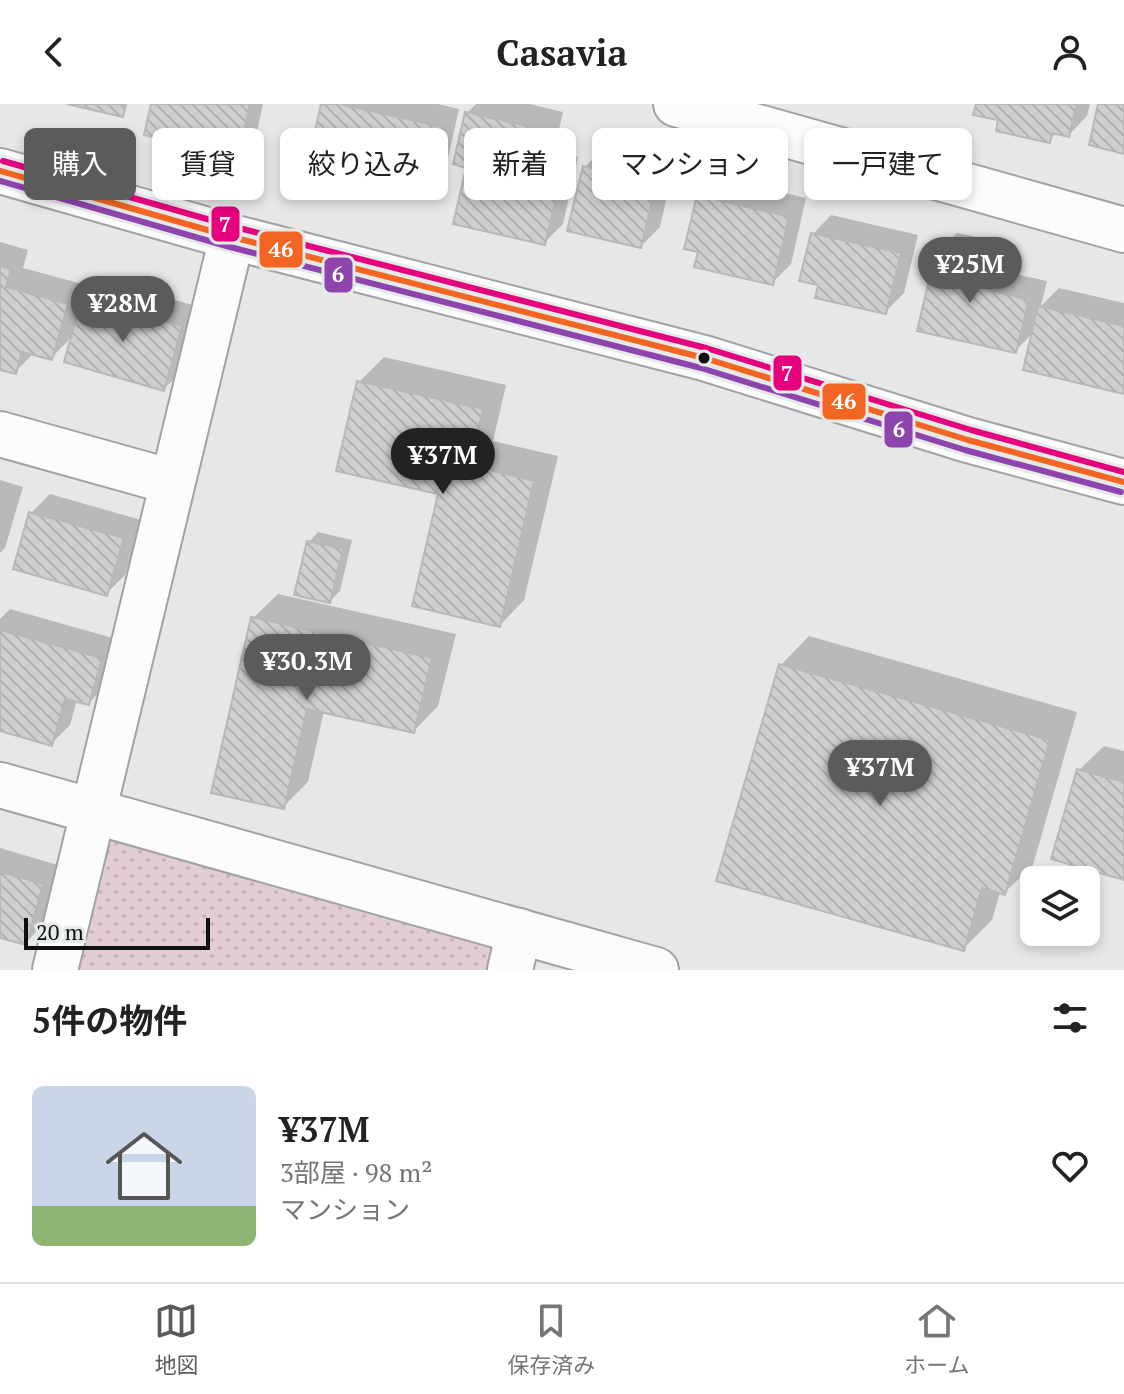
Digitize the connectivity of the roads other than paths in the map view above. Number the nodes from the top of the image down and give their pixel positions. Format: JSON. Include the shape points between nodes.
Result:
{"nodes":[{"id":1,"x":676,"y":104,"type":"edge"},
{"id":2,"x":0,"y":171,"type":"edge"},
{"id":3,"x":1124,"y":230,"type":"edge"},
{"id":4,"x":232,"y":237,"type":"junction"},
{"id":5,"x":0,"y":434,"type":"edge"},
{"id":6,"x":172,"y":482,"type":"junction"},
{"id":7,"x":1124,"y":482,"type":"edge"},
{"id":8,"x":0,"y":785,"type":"edge"},
{"id":9,"x":93,"y":811,"type":"junction"},
{"id":10,"x":514,"y":951,"type":"edge"},
{"id":11,"x":55,"y":970,"type":"edge"},
{"id":12,"x":656,"y":970,"type":"edge"}],
"edges":[{"from":1,"to":3,"type":"street"},
{"from":2,"to":4,"type":"street"},
{"from":4,"to":6,"type":"street"},
{"from":4,"to":7,"type":"street","via":[[704,358]]},
{"from":5,"to":6,"type":"street"},
{"from":6,"to":9,"type":"street"},
{"from":8,"to":9,"type":"street"},
{"from":9,"to":10,"type":"street"},
{"from":9,"to":11,"type":"street"},
{"from":10,"to":12,"type":"street"}]}
